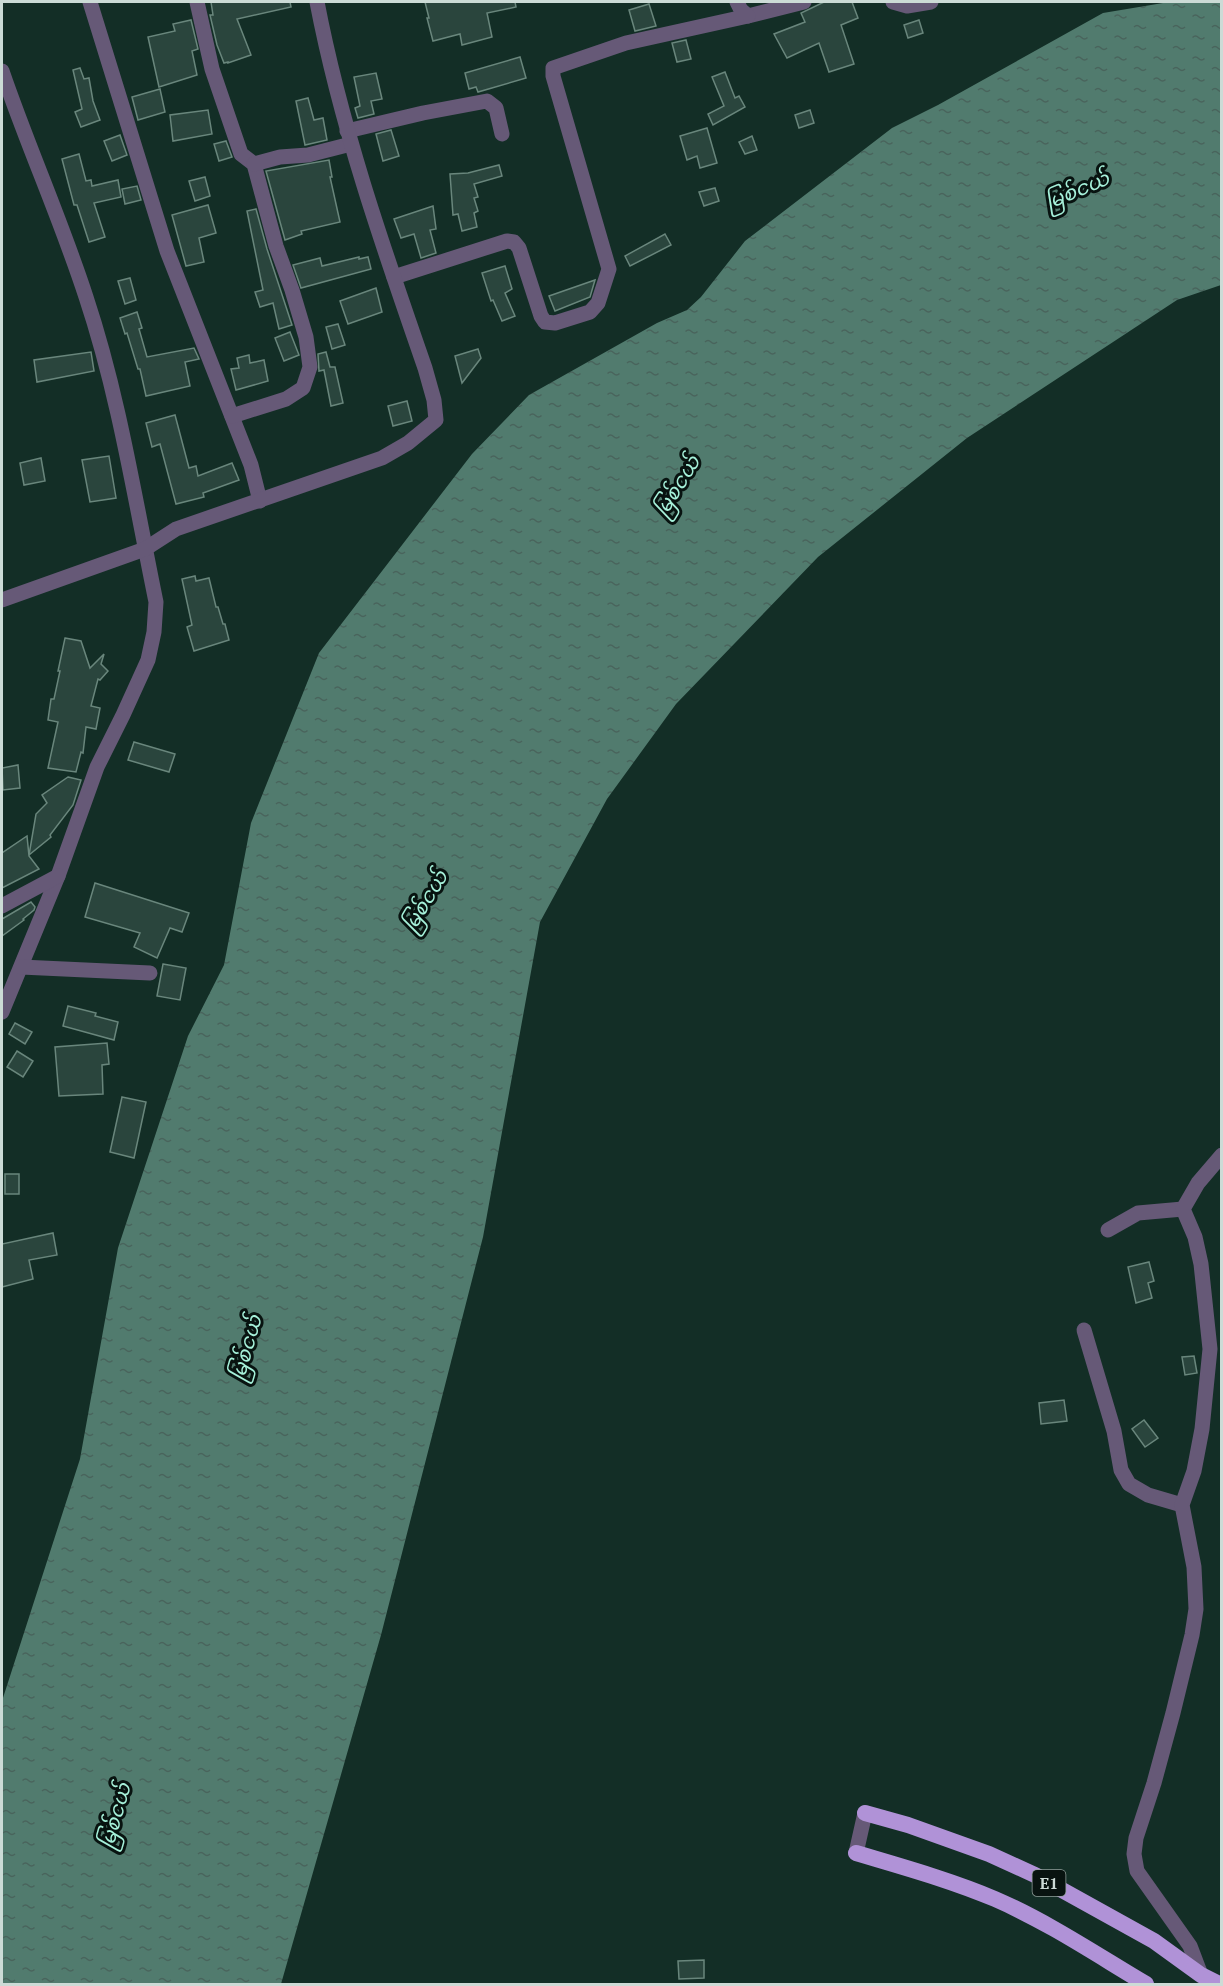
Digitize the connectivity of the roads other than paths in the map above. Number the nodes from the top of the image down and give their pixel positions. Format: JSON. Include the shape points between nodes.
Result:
{"nodes":[{"id":1,"x":90,"y":2,"type":"edge"},
{"id":2,"x":196,"y":2,"type":"edge"},
{"id":3,"x":317,"y":2,"type":"edge"},
{"id":4,"x":737,"y":2,"type":"edge"},
{"id":5,"x":804,"y":2,"type":"edge"},
{"id":6,"x":893,"y":2,"type":"edge"},
{"id":7,"x":931,"y":2,"type":"edge"},
{"id":8,"x":748,"y":15,"type":"junction"},
{"id":9,"x":2,"y":71,"type":"edge"},
{"id":10,"x":502,"y":134,"type":"dead end"},
{"id":11,"x":349,"y":137,"type":"junction"},
{"id":12,"x":254,"y":164,"type":"junction"},
{"id":13,"x":394,"y":277,"type":"junction"},
{"id":14,"x":232,"y":416,"type":"junction"},
{"id":15,"x":260,"y":501,"type":"junction"},
{"id":16,"x":145,"y":549,"type":"junction"},
{"id":17,"x":2,"y":600,"type":"edge"},
{"id":18,"x":58,"y":876,"type":"junction"},
{"id":19,"x":2,"y":906,"type":"edge"},
{"id":20,"x":21,"y":967,"type":"junction"},
{"id":21,"x":150,"y":973,"type":"dead end"},
{"id":22,"x":5,"y":991,"type":"edge"},
{"id":23,"x":2,"y":1012,"type":"edge"},
{"id":24,"x":1221,"y":1155,"type":"edge"},
{"id":25,"x":1183,"y":1209,"type":"junction"},
{"id":26,"x":1108,"y":1230,"type":"dead end"},
{"id":27,"x":1084,"y":1330,"type":"dead end"},
{"id":28,"x":1215,"y":1362,"type":"edge"},
{"id":29,"x":1182,"y":1505,"type":"junction"},
{"id":30,"x":865,"y":1813,"type":"joint"},
{"id":31,"x":856,"y":1853,"type":"joint"},
{"id":32,"x":1202,"y":1975,"type":"junction"},
{"id":33,"x":1146,"y":1984,"type":"edge"},
{"id":34,"x":1219,"y":1984,"type":"edge"}],
"edges":[{"from":1,"to":14,"type":"street","via":[[167,251]]},
{"from":2,"to":12,"type":"street","via":[[212,69],[241,154]]},
{"from":3,"to":11,"type":"street"},
{"from":4,"to":8,"type":"street"},
{"from":5,"to":8,"type":"street"},
{"from":6,"to":7,"type":"street","via":[[907,6]]},
{"from":8,"to":13,"type":"street","via":[[626,43],[553,68],[609,269],[598,303],[590,312],[555,323],[545,322],[514,242]]},
{"from":9,"to":16,"type":"street","via":[[86,297],[111,384]]},
{"from":10,"to":11,"type":"street","via":[[496,108],[487,101],[423,113]]},
{"from":11,"to":12,"type":"street","via":[[308,155]]},
{"from":11,"to":13,"type":"street"},
{"from":12,"to":14,"type":"street","via":[[306,337],[310,368],[303,388],[286,399]]},
{"from":13,"to":15,"type":"street","via":[[434,400],[436,420],[382,458]]},
{"from":14,"to":15,"type":"street"},
{"from":15,"to":16,"type":"street","via":[[176,530]]},
{"from":16,"to":17,"type":"street"},
{"from":16,"to":18,"type":"street","via":[[156,602],[148,660],[98,767]]},
{"from":18,"to":19,"type":"street"},
{"from":18,"to":20,"type":"street"},
{"from":20,"to":21,"type":"street"},
{"from":20,"to":22,"type":"street"},
{"from":22,"to":23,"type":"street"},
{"from":24,"to":25,"type":"street"},
{"from":25,"to":26,"type":"street","via":[[1138,1213]]},
{"from":25,"to":28,"type":"street","via":[[1201,1264]]},
{"from":27,"to":29,"type":"street","via":[[1128,1484],[1149,1496]]},
{"from":28,"to":29,"type":"street","via":[[1194,1470]]},
{"from":29,"to":32,"type":"street","via":[[1194,1567],[1196,1610],[1134,1854],[1137,1871],[1190,1946]]},
{"from":30,"to":31,"type":"street"},
{"from":30,"to":32,"type":"highway","number":"E1","via":[[989,1854],[1035,1875],[1154,1941]]},
{"from":31,"to":33,"type":"highway","number":"E1","via":[[994,1899],[1041,1921]]},
{"from":32,"to":34,"type":"highway","number":"E1"}]}
